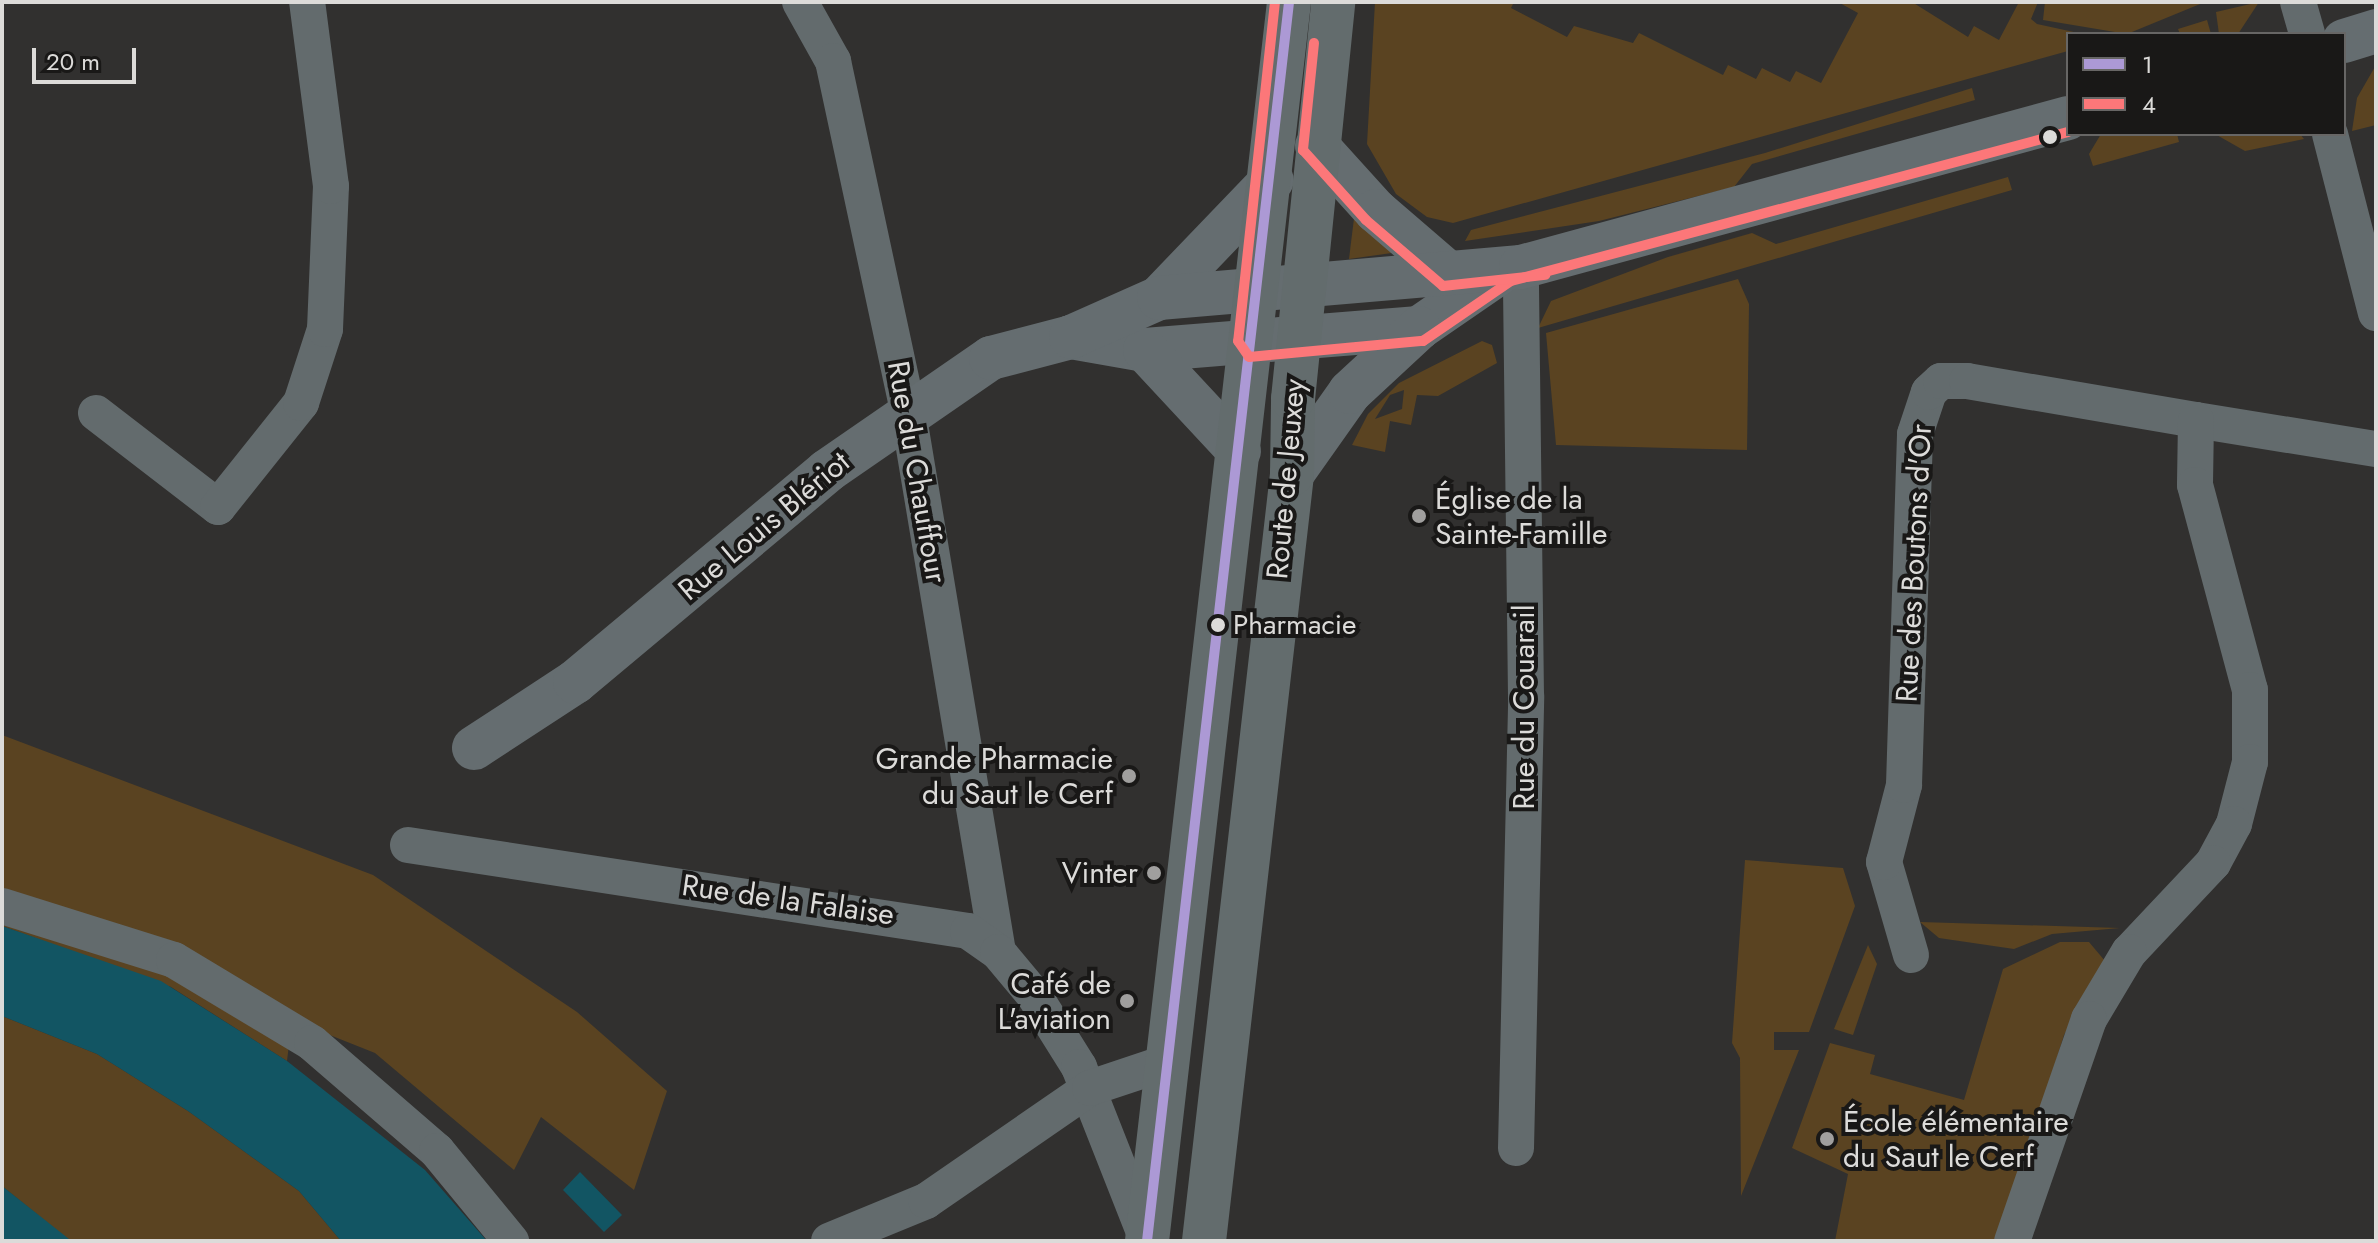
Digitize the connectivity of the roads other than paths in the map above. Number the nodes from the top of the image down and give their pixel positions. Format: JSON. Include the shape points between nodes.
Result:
{"nodes":[{"id":1,"x":307,"y":2,"type":"edge"},
{"id":2,"x":800,"y":2,"type":"edge"},
{"id":3,"x":1289,"y":2,"type":"edge"},
{"id":4,"x":1333,"y":2,"type":"edge"},
{"id":5,"x":2298,"y":2,"type":"edge"},
{"id":6,"x":2376,"y":31,"type":"edge"},
{"id":7,"x":2306,"y":32,"type":"edge"},
{"id":8,"x":2346,"y":40,"type":"edge"},
{"id":9,"x":2066,"y":119,"type":"edge"},
{"id":10,"x":2331,"y":136,"type":"edge"},
{"id":11,"x":1317,"y":146,"type":"junction"},
{"id":12,"x":1272,"y":180,"type":"junction"},
{"id":13,"x":1513,"y":268,"type":"junction"},
{"id":14,"x":1448,"y":273,"type":"junction"},
{"id":15,"x":1305,"y":286,"type":"junction"},
{"id":16,"x":1257,"y":290,"type":"junction"},
{"id":17,"x":1159,"y":298,"type":"junction"},
{"id":18,"x":2376,"y":313,"type":"edge"},
{"id":19,"x":1419,"y":328,"type":"junction"},
{"id":20,"x":1071,"y":337,"type":"junction"},
{"id":21,"x":1298,"y":339,"type":"junction"},
{"id":22,"x":1252,"y":343,"type":"junction"},
{"id":23,"x":1145,"y":350,"type":"junction"},
{"id":24,"x":908,"y":412,"type":"junction"},
{"id":25,"x":96,"y":413,"type":"dead end"},
{"id":26,"x":2196,"y":420,"type":"junction"},
{"id":27,"x":2376,"y":449,"type":"edge"},
{"id":28,"x":1239,"y":451,"type":"junction"},
{"id":29,"x":1292,"y":474,"type":"junction"},
{"id":30,"x":474,"y":748,"type":"dead end"},
{"id":31,"x":408,"y":845,"type":"dead end"},
{"id":32,"x":2,"y":906,"type":"edge"},
{"id":33,"x":998,"y":952,"type":"junction"},
{"id":34,"x":1911,"y":955,"type":"dead end"},
{"id":35,"x":1171,"y":1061,"type":"junction"},
{"id":36,"x":1090,"y":1088,"type":"junction"},
{"id":37,"x":1516,"y":1148,"type":"dead end"},
{"id":38,"x":511,"y":1241,"type":"edge"},
{"id":39,"x":829,"y":1241,"type":"edge"},
{"id":40,"x":1147,"y":1241,"type":"edge"},
{"id":41,"x":1204,"y":1241,"type":"edge"},
{"id":42,"x":2012,"y":1241,"type":"edge"}],
"edges":[{"from":1,"to":25,"type":"street","via":[[331,186],[325,329],[301,403],[218,507]]},
{"from":2,"to":24,"type":"street","name":"Rue du Chauffour","via":[[833,61]]},
{"from":3,"to":12,"type":"main road","name":"Route de Jeuxey"},
{"from":4,"to":11,"type":"main road","name":"Route de Jeuxey"},
{"from":5,"to":7,"type":"street"},
{"from":6,"to":8,"type":"street"},
{"from":9,"to":13,"type":"street"},
{"from":10,"to":18,"type":"street"},
{"from":11,"to":14,"type":"street","via":[[1376,211]]},
{"from":11,"to":15,"type":"main road","name":"Route de Jeuxey"},
{"from":12,"to":16,"type":"main road","name":"Route de Jeuxey"},
{"from":12,"to":17,"type":"street","name":"Rue Louis Blériot"},
{"from":13,"to":14,"type":"street","name":"Rue Louis Blériot"},
{"from":13,"to":19,"type":"street"},
{"from":13,"to":37,"type":"street","name":"Rue du Couarail","via":[[1526,696]]},
{"from":14,"to":15,"type":"street","name":"Rue Louis Blériot"},
{"from":15,"to":16,"type":"street","name":"Rue Louis Blériot"},
{"from":15,"to":21,"type":"main road","name":"Route de Jeuxey"},
{"from":16,"to":17,"type":"street","name":"Rue Louis Blériot"},
{"from":16,"to":22,"type":"main road","name":"Route de Jeuxey"},
{"from":17,"to":20,"type":"street","name":"Rue Louis Blériot"},
{"from":19,"to":21,"type":"street","name":"Rue Louis Blériot"},
{"from":19,"to":29,"type":"street","via":[[1350,392]]},
{"from":20,"to":23,"type":"street","name":"Rue Louis Blériot"},
{"from":20,"to":24,"type":"street","name":"Rue Louis Blériot","via":[[991,358]]},
{"from":21,"to":22,"type":"street","name":"Rue Louis Blériot"},
{"from":21,"to":29,"type":"main road","name":"Route de Jeuxey"},
{"from":22,"to":23,"type":"street","name":"Rue Louis Blériot"},
{"from":22,"to":28,"type":"main road","name":"Route de Jeuxey"},
{"from":23,"to":28,"type":"street"},
{"from":24,"to":30,"type":"street","name":"Rue Louis Blériot","via":[[575,682]]},
{"from":24,"to":33,"type":"street","name":"Rue du Chauffour"},
{"from":26,"to":27,"type":"street","name":"Rue des Boutons d'Or"},
{"from":26,"to":34,"type":"street","name":"Rue des Boutons d'Or","via":[[1967,381],[1941,381],[1929,392],[1915,434],[1904,785],[1884,862]]},
{"from":26,"to":42,"type":"street","via":[[2195,485],[2250,690],[2250,762],[2234,824],[2213,863],[2129,952],[2089,1019]]},
{"from":28,"to":35,"type":"main road","name":"Route de Jeuxey"},
{"from":29,"to":41,"type":"main road","name":"Route de Jeuxey"},
{"from":31,"to":33,"type":"street","name":"Rue de la Falaise","via":[[934,921],[968,931]]},
{"from":32,"to":38,"type":"street","via":[[174,960],[312,1043],[437,1151]]},
{"from":33,"to":36,"type":"street","name":"Rue de la Falaise","via":[[1034,995]]},
{"from":35,"to":36,"type":"street"},
{"from":35,"to":40,"type":"main road","name":"Route de Jeuxey"},
{"from":36,"to":39,"type":"street","via":[[926,1201]]},
{"from":36,"to":40,"type":"street","name":"Rue de la Falaise"}]}
